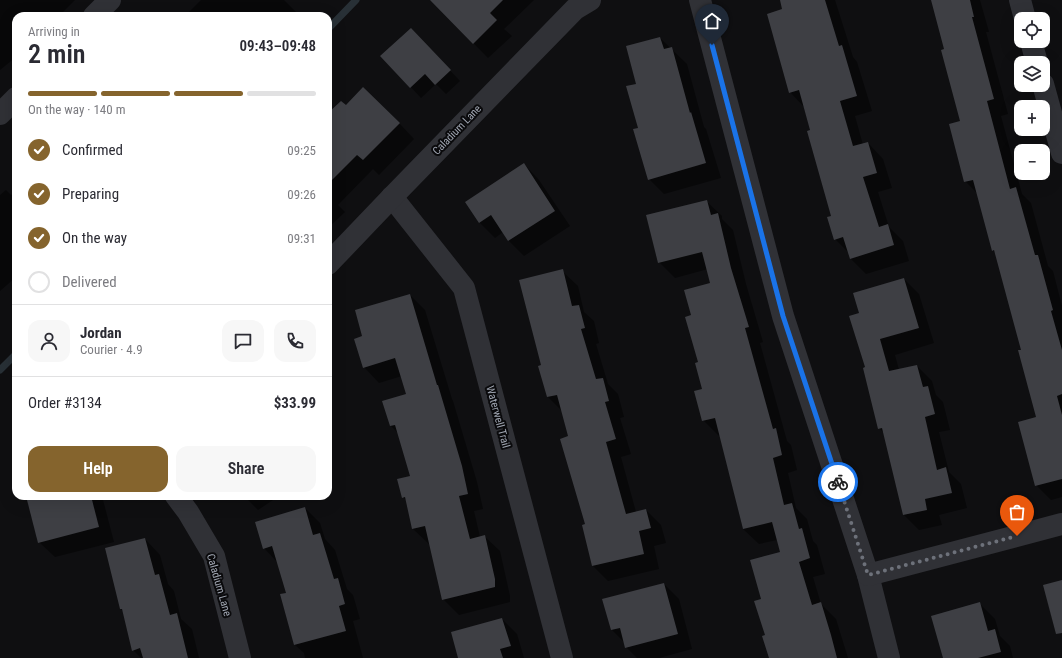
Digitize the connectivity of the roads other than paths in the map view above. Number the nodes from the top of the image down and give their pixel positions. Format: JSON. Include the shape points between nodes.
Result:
{"nodes":[{"id":1,"x":110,"y":0,"type":"edge"},
{"id":2,"x":590,"y":0,"type":"edge"},
{"id":3,"x":700,"y":0,"type":"edge"},
{"id":4,"x":1020,"y":0,"type":"edge"},
{"id":5,"x":98,"y":12,"type":"edge"},
{"id":6,"x":1023,"y":12,"type":"edge"},
{"id":7,"x":1045,"y":92,"type":"edge"},
{"id":8,"x":12,"y":102,"type":"edge"},
{"id":9,"x":0,"y":114,"type":"edge"},
{"id":10,"x":1062,"y":153,"type":"edge"},
{"id":11,"x":392,"y":197,"type":"junction"},
{"id":12,"x":332,"y":260,"type":"edge"},
{"id":13,"x":179,"y":500,"type":"edge"},
{"id":14,"x":1062,"y":524,"type":"edge"},
{"id":15,"x":868,"y":575,"type":"junction"},
{"id":16,"x":240,"y":658,"type":"edge"},
{"id":17,"x":562,"y":658,"type":"edge"},
{"id":18,"x":889,"y":658,"type":"edge"}],
"edges":[{"from":1,"to":5,"type":"street"},
{"from":2,"to":11,"type":"street","name":"Caladium Lane","via":[[575,9]]},
{"from":3,"to":15,"type":"street","via":[[783,316]]},
{"from":4,"to":6,"type":"street"},
{"from":7,"to":10,"type":"street"},
{"from":8,"to":9,"type":"street"},
{"from":11,"to":12,"type":"street","name":"Caladium Lane"},
{"from":11,"to":17,"type":"street","name":"Waterwell Trail","via":[[464,288]]},
{"from":13,"to":16,"type":"street","name":"Caladium Lane","via":[[214,556]]},
{"from":14,"to":15,"type":"street"},
{"from":15,"to":18,"type":"street"}]}
